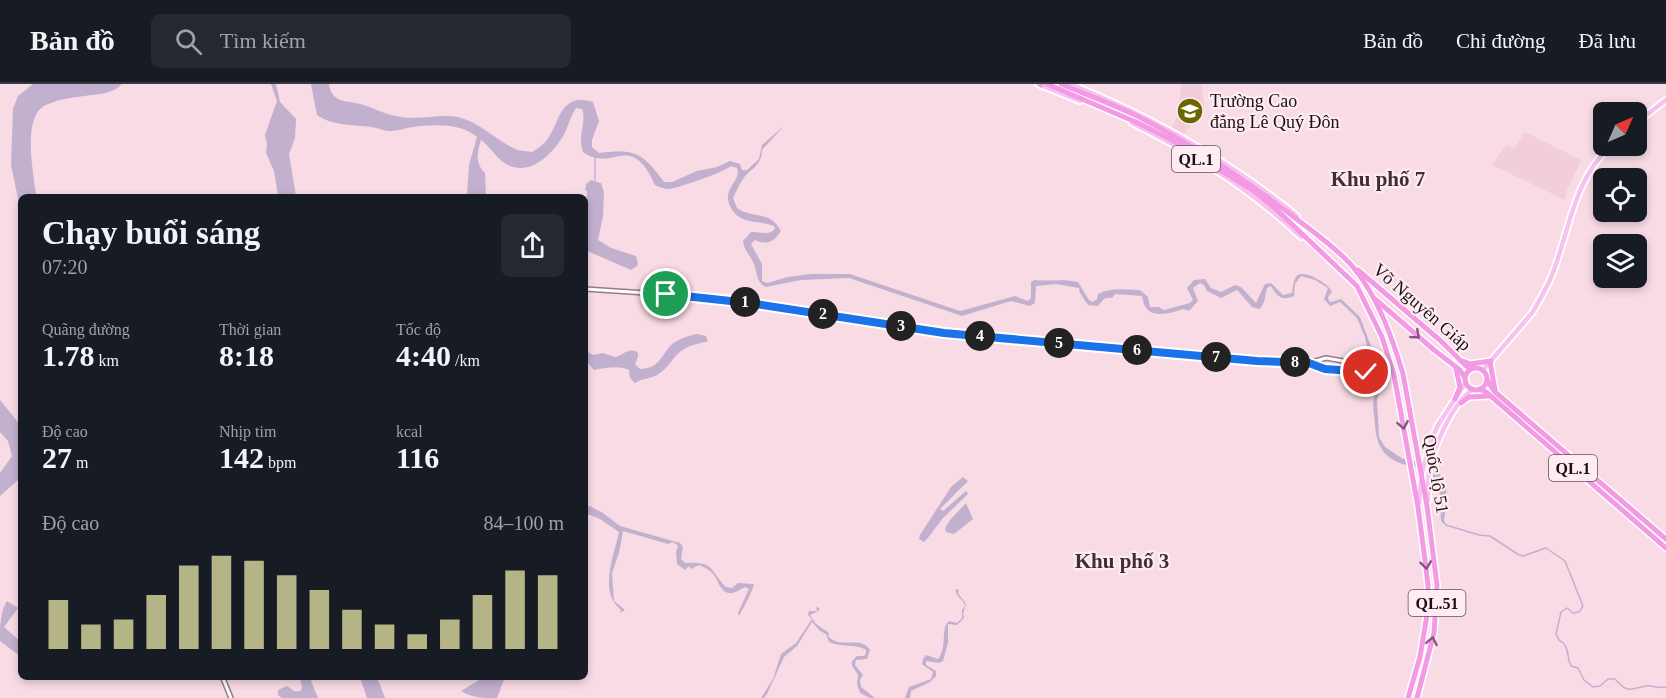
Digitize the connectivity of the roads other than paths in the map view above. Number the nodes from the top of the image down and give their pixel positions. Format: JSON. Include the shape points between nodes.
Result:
{"nodes":[{"id":1,"x":1042,"y":84,"type":"edge"},
{"id":2,"x":1070,"y":84,"type":"edge"},
{"id":3,"x":1059,"y":88,"type":"edge"},
{"id":4,"x":1666,"y":100,"type":"edge"},
{"id":5,"x":1647,"y":115,"type":"edge"},
{"id":6,"x":1180,"y":142,"type":"junction"},
{"id":7,"x":1601,"y":156,"type":"edge"},
{"id":8,"x":1364,"y":286,"type":"junction"},
{"id":9,"x":588,"y":289,"type":"edge"},
{"id":10,"x":1371,"y":295,"type":"junction"},
{"id":11,"x":1389,"y":355,"type":"junction"},
{"id":12,"x":1461,"y":360,"type":"junction"},
{"id":13,"x":1490,"y":362,"type":"junction"},
{"id":14,"x":1309,"y":363,"type":"junction"},
{"id":15,"x":1451,"y":363,"type":"junction"},
{"id":16,"x":1472,"y":369,"type":"junction"},
{"id":17,"x":1483,"y":370,"type":"junction"},
{"id":18,"x":1393,"y":372,"type":"junction"},
{"id":19,"x":1466,"y":380,"type":"junction"},
{"id":20,"x":1487,"y":380,"type":"junction"},
{"id":21,"x":1476,"y":389,"type":"junction"},
{"id":22,"x":1493,"y":394,"type":"junction"},
{"id":23,"x":1458,"y":401,"type":"junction"},
{"id":24,"x":1421,"y":475,"type":"junction"},
{"id":25,"x":1422,"y":491,"type":"junction"},
{"id":26,"x":1666,"y":539,"type":"edge"},
{"id":27,"x":1666,"y":548,"type":"edge"},
{"id":28,"x":224,"y":680,"type":"edge"},
{"id":29,"x":231,"y":698,"type":"edge"},
{"id":30,"x":1408,"y":698,"type":"edge"},
{"id":31,"x":1417,"y":698,"type":"edge"}],
"edges":[{"from":1,"to":3,"type":"highway","number":"QL.1"},
{"from":2,"to":6,"type":"main road","number":"QL.1","via":[[1138,113]]},
{"from":3,"to":6,"type":"highway","number":"QL.1"},
{"from":4,"to":5,"type":"main road"},
{"from":6,"to":8,"type":"highway","name":"Võ Nguyên Giáp","number":"QL.1","via":[[1271,205],[1349,278]]},
{"from":6,"to":8,"type":"highway","name":"Võ Nguyên Giáp","number":"QL.1","via":[[1257,189],[1318,236],[1352,266]]},
{"from":7,"to":13,"type":"main road","via":[[1581,186],[1554,269],[1538,302]]},
{"from":8,"to":10,"type":"highway","name":"Võ Nguyên Giáp","number":"QL.1"},
{"from":8,"to":11,"type":"highway","name":"Quốc lộ 51","number":"QL.51"},
{"from":8,"to":12,"type":"highway","name":"Võ Nguyên Giáp","number":"QL.1"},
{"from":9,"to":14,"type":"street","via":[[692,296],[944,333]]},
{"from":10,"to":15,"type":"highway","name":"Võ Nguyên Giáp","number":"QL.1","one_way":true},
{"from":10,"to":24,"type":"highway","name":"Quốc lộ 51","number":"QL.51","via":[[1387,325],[1403,374]]},
{"from":11,"to":14,"type":"street","via":[[1366,365],[1326,358]]},
{"from":11,"to":18,"type":"highway","name":"Quốc lộ 51","number":"QL.51"},
{"from":12,"to":13,"type":"highway","via":[[1470,364]]},
{"from":12,"to":16,"type":"highway","name":"Võ Nguyên Giáp","number":"QL.1"},
{"from":13,"to":17,"type":"main road"},
{"from":13,"to":22,"type":"highway"},
{"from":14,"to":18,"type":"street","via":[[1325,369]]},
{"from":15,"to":19,"type":"highway","name":"Võ Nguyên Giáp","number":"QL.1"},
{"from":15,"to":23,"type":"highway","via":[[1460,378]]},
{"from":16,"to":17,"type":"highway"},
{"from":16,"to":19,"type":"highway"},
{"from":17,"to":20,"type":"highway","number":"QL.1"},
{"from":18,"to":25,"type":"highway","name":"Quốc lộ 51","number":"QL.51","one_way":true,"via":[[1412,475]]},
{"from":19,"to":21,"type":"highway","number":"QL.1"},
{"from":19,"to":23,"type":"main road"},
{"from":20,"to":21,"type":"highway","via":[[1484,387]]},
{"from":20,"to":22,"type":"highway","number":"QL.1"},
{"from":21,"to":22,"type":"highway","number":"QL.1"},
{"from":21,"to":23,"type":"main road"},
{"from":22,"to":23,"type":"highway"},
{"from":22,"to":26,"type":"highway","number":"QL.1"},
{"from":22,"to":27,"type":"highway","number":"QL.1"},
{"from":23,"to":24,"type":"main road","via":[[1438,425]]},
{"from":23,"to":25,"type":"main road","via":[[1436,446]]},
{"from":24,"to":25,"type":"highway","name":"Quốc lộ 51","number":"QL.51"},
{"from":25,"to":30,"type":"highway","name":"Quốc lộ 51","number":"QL.51","one_way":true,"via":[[1418,507],[1428,609]]},
{"from":31,"to":25,"type":"highway","name":"Quốc lộ 51","number":"QL.51","one_way":true,"via":[[1437,609],[1427,506]]},
{"from":28,"to":29,"type":"street"}]}
